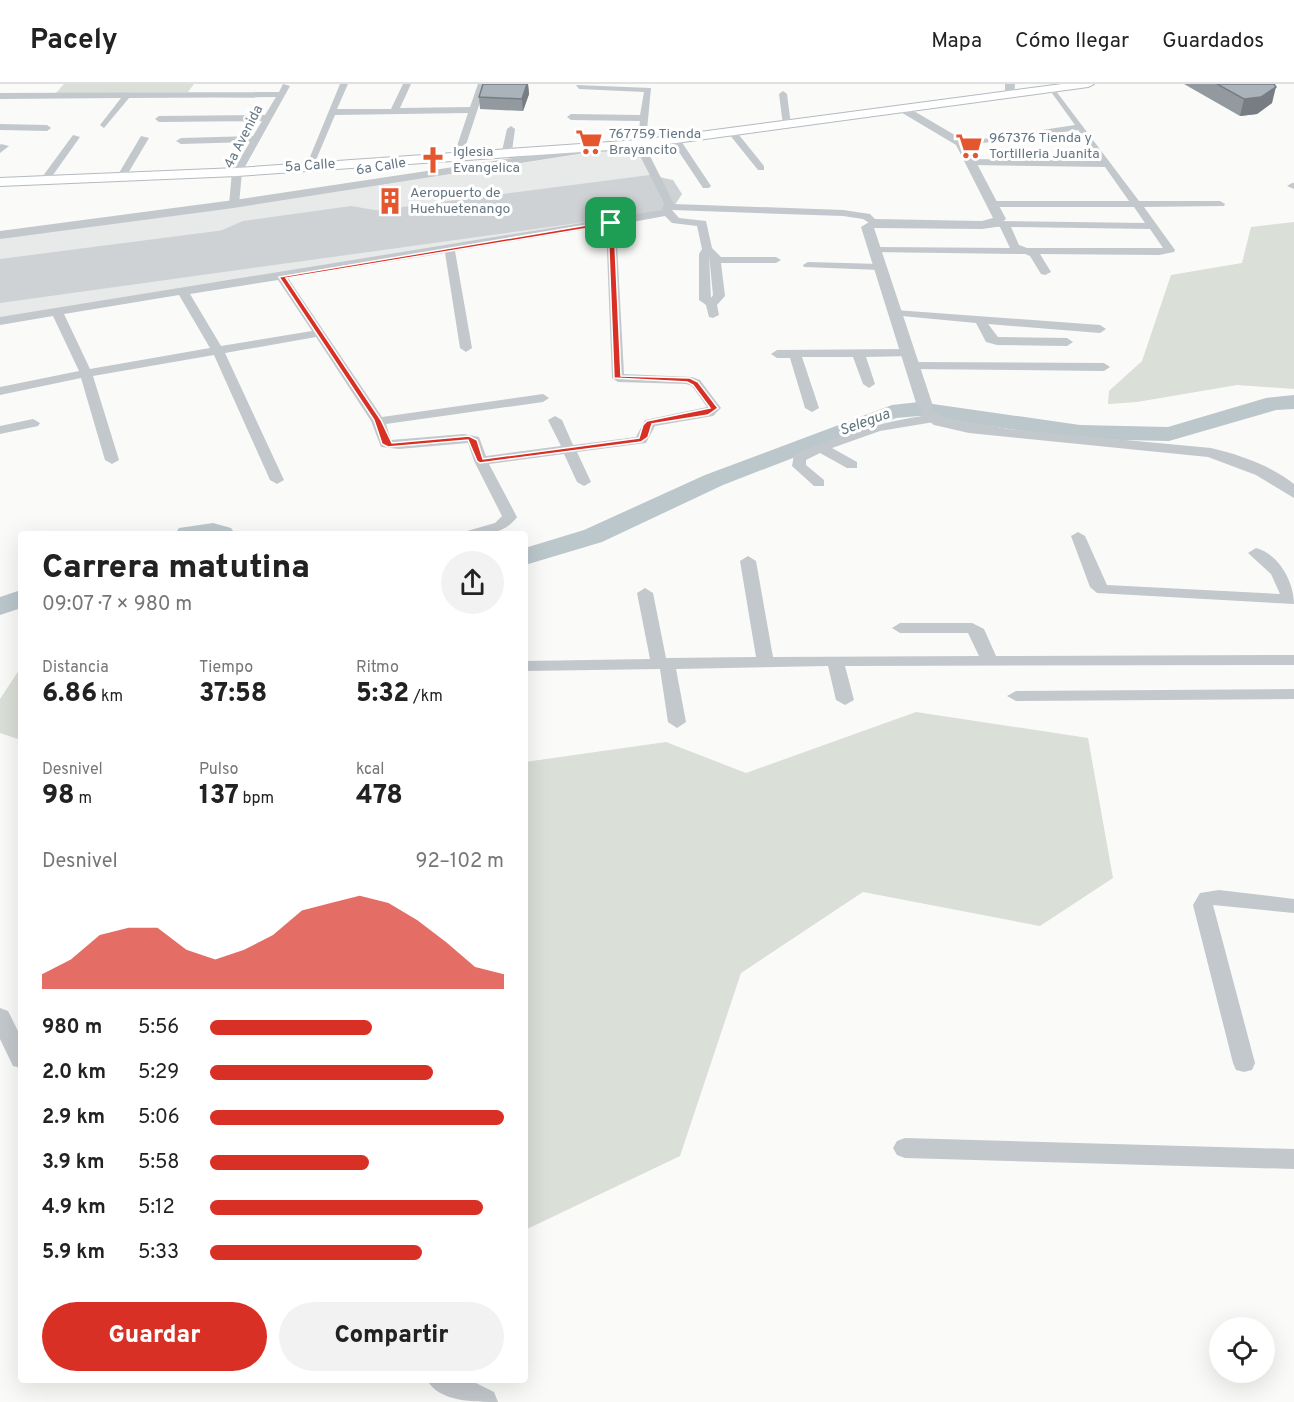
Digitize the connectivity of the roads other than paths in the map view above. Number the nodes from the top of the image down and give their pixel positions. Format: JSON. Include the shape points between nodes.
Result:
{"nodes":[{"id":1,"x":39,"y":84,"type":"edge"},
{"id":2,"x":200,"y":84,"type":"edge"},
{"id":3,"x":287,"y":84,"type":"edge"},
{"id":4,"x":344,"y":84,"type":"edge"},
{"id":5,"x":407,"y":84,"type":"edge"},
{"id":6,"x":482,"y":84,"type":"edge"},
{"id":7,"x":1088,"y":84,"type":"edge"},
{"id":8,"x":579,"y":87,"type":"dead end"},
{"id":9,"x":618,"y":88,"type":"junction"},
{"id":10,"x":1053,"y":89,"type":"junction"},
{"id":11,"x":80,"y":90,"type":"edge"},
{"id":12,"x":1010,"y":90,"type":"edge"},
{"id":13,"x":281,"y":94,"type":"junction"},
{"id":14,"x":783,"y":94,"type":"dead end"},
{"id":15,"x":127,"y":95,"type":"junction"},
{"id":16,"x":193,"y":95,"type":"junction"},
{"id":17,"x":0,"y":96,"type":"edge"},
{"id":18,"x":615,"y":98,"type":"dead end"},
{"id":19,"x":612,"y":108,"type":"dead end"},
{"id":20,"x":903,"y":109,"type":"junction"},
{"id":21,"x":473,"y":110,"type":"junction"},
{"id":22,"x":394,"y":111,"type":"junction"},
{"id":23,"x":332,"y":112,"type":"junction"},
{"id":24,"x":571,"y":117,"type":"dead end"},
{"id":25,"x":268,"y":118,"type":"junction"},
{"id":26,"x":609,"y":118,"type":"junction"},
{"id":27,"x":159,"y":119,"type":"dead end"},
{"id":28,"x":643,"y":121,"type":"junction"},
{"id":29,"x":104,"y":124,"type":"dead end"},
{"id":30,"x":581,"y":124,"type":"dead end"},
{"id":31,"x":787,"y":125,"type":"junction"},
{"id":32,"x":0,"y":127,"type":"edge"},
{"id":33,"x":47,"y":128,"type":"dead end"},
{"id":34,"x":1081,"y":128,"type":"junction"},
{"id":35,"x":511,"y":129,"type":"dead end"},
{"id":36,"x":732,"y":132,"type":"junction"},
{"id":37,"x":76,"y":137,"type":"dead end"},
{"id":38,"x":144,"y":138,"type":"dead end"},
{"id":39,"x":256,"y":139,"type":"junction"},
{"id":40,"x":676,"y":140,"type":"junction"},
{"id":41,"x":181,"y":141,"type":"dead end"},
{"id":42,"x":961,"y":143,"type":"junction"},
{"id":43,"x":645,"y":144,"type":"junction"},
{"id":44,"x":619,"y":145,"type":"junction"},
{"id":45,"x":507,"y":151,"type":"junction"},
{"id":46,"x":459,"y":155,"type":"junction"},
{"id":47,"x":971,"y":162,"type":"junction"},
{"id":48,"x":1108,"y":164,"type":"junction"},
{"id":49,"x":308,"y":167,"type":"junction"},
{"id":50,"x":761,"y":168,"type":"dead end"},
{"id":51,"x":237,"y":172,"type":"junction"},
{"id":52,"x":122,"y":177,"type":"junction"},
{"id":53,"x":45,"y":180,"type":"junction"},
{"id":54,"x":0,"y":182,"type":"edge"},
{"id":55,"x":706,"y":186,"type":"dead end"},
{"id":56,"x":234,"y":204,"type":"junction"},
{"id":57,"x":992,"y":204,"type":"junction"},
{"id":58,"x":1220,"y":204,"type":"dead end"},
{"id":59,"x":1138,"y":205,"type":"junction"},
{"id":60,"x":666,"y":211,"type":"junction"},
{"id":61,"x":611,"y":223,"type":"junction"},
{"id":62,"x":874,"y":223,"type":"junction"},
{"id":63,"x":998,"y":224,"type":"junction"},
{"id":64,"x":1154,"y":226,"type":"junction"},
{"id":65,"x":0,"y":235,"type":"edge"},
{"id":66,"x":707,"y":249,"type":"junction"},
{"id":67,"x":875,"y":250,"type":"junction"},
{"id":68,"x":450,"y":251,"type":"junction"},
{"id":69,"x":1027,"y":251,"type":"junction"},
{"id":70,"x":717,"y":260,"type":"junction"},
{"id":71,"x":776,"y":260,"type":"dead end"},
{"id":72,"x":808,"y":265,"type":"dead end"},
{"id":73,"x":880,"y":267,"type":"junction"},
{"id":74,"x":1045,"y":272,"type":"dead end"},
{"id":75,"x":282,"y":277,"type":"junction"},
{"id":76,"x":183,"y":292,"type":"junction"},
{"id":77,"x":57,"y":312,"type":"junction"},
{"id":78,"x":896,"y":313,"type":"junction"},
{"id":79,"x":980,"y":320,"type":"junction"},
{"id":80,"x":0,"y":321,"type":"edge"},
{"id":81,"x":1062,"y":327,"type":"junction"},
{"id":82,"x":1100,"y":330,"type":"dead end"},
{"id":83,"x":320,"y":333,"type":"junction"},
{"id":84,"x":1067,"y":342,"type":"junction"},
{"id":85,"x":466,"y":348,"type":"dead end"},
{"id":86,"x":218,"y":351,"type":"junction"},
{"id":87,"x":858,"y":353,"type":"junction"},
{"id":88,"x":777,"y":354,"type":"dead end"},
{"id":89,"x":795,"y":354,"type":"junction"},
{"id":90,"x":910,"y":359,"type":"junction"},
{"id":91,"x":1075,"y":367,"type":"junction"},
{"id":92,"x":1104,"y":367,"type":"dead end"},
{"id":93,"x":86,"y":373,"type":"junction"},
{"id":94,"x":869,"y":384,"type":"dead end"},
{"id":95,"x":0,"y":391,"type":"edge"},
{"id":96,"x":543,"y":398,"type":"dead end"},
{"id":97,"x":812,"y":408,"type":"dead end"},
{"id":98,"x":927,"y":413,"type":"junction"},
{"id":99,"x":378,"y":420,"type":"junction"},
{"id":100,"x":555,"y":420,"type":"dead end"},
{"id":101,"x":33,"y":423,"type":"dead end"},
{"id":102,"x":0,"y":430,"type":"edge"},
{"id":103,"x":820,"y":447,"type":"junction"},
{"id":104,"x":568,"y":451,"type":"junction"},
{"id":105,"x":112,"y":460,"type":"dead end"},
{"id":106,"x":480,"y":461,"type":"junction"},
{"id":107,"x":852,"y":465,"type":"dead end"},
{"id":108,"x":277,"y":480,"type":"dead end"},
{"id":109,"x":584,"y":482,"type":"dead end"},
{"id":110,"x":819,"y":483,"type":"dead end"},
{"id":111,"x":1293,"y":492,"type":"edge"},
{"id":112,"x":482,"y":531,"type":"edge"},
{"id":113,"x":1078,"y":536,"type":"dead end"},
{"id":114,"x":1256,"y":553,"type":"dead end"},
{"id":115,"x":748,"y":561,"type":"dead end"},
{"id":116,"x":645,"y":593,"type":"dead end"},
{"id":117,"x":1292,"y":599,"type":"edge"},
{"id":118,"x":900,"y":628,"type":"dead end"},
{"id":119,"x":1294,"y":660,"type":"edge"},
{"id":120,"x":835,"y":661,"type":"junction"},
{"id":121,"x":990,"y":661,"type":"junction"},
{"id":122,"x":765,"y":662,"type":"junction"},
{"id":123,"x":663,"y":663,"type":"junction"},
{"id":124,"x":528,"y":666,"type":"edge"},
{"id":125,"x":1294,"y":694,"type":"edge"},
{"id":126,"x":1016,"y":696,"type":"dead end"},
{"id":127,"x":845,"y":700,"type":"dead end"},
{"id":128,"x":677,"y":722,"type":"dead end"},
{"id":129,"x":1294,"y":906,"type":"edge"},
{"id":130,"x":0,"y":1017,"type":"edge"},
{"id":131,"x":18,"y":1053,"type":"edge"},
{"id":132,"x":1244,"y":1063,"type":"dead end"},
{"id":133,"x":905,"y":1148,"type":"dead end"},
{"id":134,"x":1294,"y":1159,"type":"edge"},
{"id":135,"x":447,"y":1383,"type":"edge"},
{"id":136,"x":484,"y":1402,"type":"edge"}],
"edges":[{"from":1,"to":11,"type":"street","via":[[34,89]]},
{"from":2,"to":16,"type":"street"},
{"from":3,"to":13,"type":"street","name":"4a Avenida"},
{"from":4,"to":23,"type":"street"},
{"from":5,"to":22,"type":"street"},
{"from":6,"to":21,"type":"street"},
{"from":7,"to":10,"type":"main road","name":"6a Calle"},
{"from":8,"to":9,"type":"street"},
{"from":9,"to":18,"type":"street"},
{"from":9,"to":28,"type":"street","via":[[648,90]]},
{"from":10,"to":12,"type":"main road","name":"6a Calle"},
{"from":10,"to":34,"type":"street"},
{"from":11,"to":15,"type":"street"},
{"from":11,"to":17,"type":"street"},
{"from":12,"to":20,"type":"main road","name":"6a Calle"},
{"from":13,"to":16,"type":"street"},
{"from":13,"to":25,"type":"street","name":"4a Avenida"},
{"from":14,"to":31,"type":"street"},
{"from":15,"to":16,"type":"street"},
{"from":15,"to":29,"type":"street"},
{"from":19,"to":26,"type":"street"},
{"from":20,"to":31,"type":"main road","name":"6a Calle"},
{"from":20,"to":42,"type":"street"},
{"from":21,"to":22,"type":"street","via":[[420,115]]},
{"from":21,"to":46,"type":"street"},
{"from":22,"to":23,"type":"street"},
{"from":23,"to":49,"type":"street"},
{"from":24,"to":26,"type":"street"},
{"from":25,"to":27,"type":"street"},
{"from":25,"to":39,"type":"street","name":"4a Avenida"},
{"from":26,"to":28,"type":"street"},
{"from":28,"to":30,"type":"street"},
{"from":28,"to":43,"type":"street"},
{"from":31,"to":36,"type":"main road","name":"6a Calle"},
{"from":32,"to":33,"type":"street"},
{"from":34,"to":42,"type":"street"},
{"from":34,"to":48,"type":"street"},
{"from":35,"to":45,"type":"street"},
{"from":36,"to":40,"type":"main road","name":"6a Calle"},
{"from":36,"to":50,"type":"street"},
{"from":37,"to":53,"type":"street"},
{"from":38,"to":52,"type":"street"},
{"from":39,"to":41,"type":"street"},
{"from":39,"to":51,"type":"street","name":"4a Avenida"},
{"from":40,"to":43,"type":"main road","name":"6a Calle"},
{"from":40,"to":55,"type":"street"},
{"from":42,"to":47,"type":"street"},
{"from":43,"to":44,"type":"main road","name":"6a Calle"},
{"from":43,"to":60,"type":"street"},
{"from":44,"to":45,"type":"main road","name":"5a Calle"},
{"from":44,"to":56,"type":"street","name":"6a Calle"},
{"from":45,"to":46,"type":"main road","name":"5a Calle"},
{"from":46,"to":49,"type":"main road","name":"5a Calle"},
{"from":47,"to":48,"type":"street"},
{"from":47,"to":57,"type":"street"},
{"from":48,"to":59,"type":"street"},
{"from":49,"to":51,"type":"main road","name":"5a Calle"},
{"from":51,"to":52,"type":"main road","name":"5a Calle"},
{"from":51,"to":56,"type":"street","name":"4a Avenida"},
{"from":52,"to":53,"type":"main road","name":"5a Calle"},
{"from":53,"to":54,"type":"main road","name":"5a Calle"},
{"from":56,"to":65,"type":"street","name":"6a Calle"},
{"from":57,"to":59,"type":"street"},
{"from":57,"to":63,"type":"street","via":[[1000,219]]},
{"from":58,"to":59,"type":"street"},
{"from":59,"to":64,"type":"street"},
{"from":60,"to":61,"type":"street"},
{"from":60,"to":62,"type":"street","via":[[843,213],[866,216]]},
{"from":60,"to":66,"type":"street","via":[[676,221],[702,224]]},
{"from":61,"to":68,"type":"street"},
{"from":61,"to":104,"type":"street","via":[[618,378],[688,380],[696,383],[714,408],[708,413],[650,423],[641,440]]},
{"from":62,"to":63,"type":"street"},
{"from":62,"to":67,"type":"street","via":[[867,227]]},
{"from":63,"to":64,"type":"street"},
{"from":63,"to":69,"type":"street","via":[[1015,247]]},
{"from":64,"to":69,"type":"street","via":[[1170,250]]},
{"from":66,"to":70,"type":"street"},
{"from":66,"to":70,"type":"street","via":[[705,300],[712,309],[718,296]]},
{"from":67,"to":69,"type":"street"},
{"from":67,"to":73,"type":"street"},
{"from":68,"to":75,"type":"street"},
{"from":68,"to":85,"type":"street"},
{"from":69,"to":74,"type":"street","via":[[1034,254]]},
{"from":70,"to":71,"type":"street"},
{"from":72,"to":73,"type":"street"},
{"from":73,"to":78,"type":"street"},
{"from":75,"to":76,"type":"street"},
{"from":75,"to":83,"type":"street"},
{"from":76,"to":77,"type":"street"},
{"from":76,"to":86,"type":"street"},
{"from":77,"to":80,"type":"street"},
{"from":77,"to":93,"type":"street"},
{"from":78,"to":79,"type":"street"},
{"from":78,"to":90,"type":"street"},
{"from":79,"to":81,"type":"street"},
{"from":79,"to":84,"type":"street","via":[[990,339],[997,341]]},
{"from":81,"to":82,"type":"street"},
{"from":81,"to":84,"type":"street"},
{"from":83,"to":86,"type":"street"},
{"from":83,"to":99,"type":"street"},
{"from":84,"to":91,"type":"street"},
{"from":86,"to":93,"type":"street"},
{"from":86,"to":108,"type":"street"},
{"from":87,"to":89,"type":"street"},
{"from":87,"to":90,"type":"street"},
{"from":87,"to":94,"type":"street"},
{"from":88,"to":89,"type":"street"},
{"from":89,"to":97,"type":"street"},
{"from":90,"to":91,"type":"street"},
{"from":90,"to":98,"type":"street"},
{"from":91,"to":92,"type":"street"},
{"from":93,"to":95,"type":"street"},
{"from":93,"to":105,"type":"street"},
{"from":96,"to":99,"type":"street"},
{"from":98,"to":103,"type":"street","via":[[841,437]]},
{"from":98,"to":111,"type":"street","via":[[958,427],[1200,450],[1243,464]]},
{"from":99,"to":106,"type":"street","via":[[386,444],[469,438],[474,440]]},
{"from":100,"to":104,"type":"street"},
{"from":101,"to":102,"type":"street"},
{"from":103,"to":107,"type":"street"},
{"from":103,"to":110,"type":"street","via":[[797,461]]},
{"from":104,"to":106,"type":"street"},
{"from":104,"to":109,"type":"street"},
{"from":106,"to":112,"type":"street","via":[[510,518]]},
{"from":113,"to":117,"type":"street","via":[[1098,587],[1103,590]]},
{"from":114,"to":117,"type":"street","via":[[1278,572]]},
{"from":115,"to":122,"type":"street"},
{"from":116,"to":123,"type":"street"},
{"from":118,"to":121,"type":"street","via":[[972,628],[978,632]]},
{"from":119,"to":121,"type":"street"},
{"from":120,"to":121,"type":"street"},
{"from":120,"to":122,"type":"street"},
{"from":120,"to":127,"type":"street"},
{"from":122,"to":123,"type":"street"},
{"from":123,"to":124,"type":"street"},
{"from":123,"to":128,"type":"street"},
{"from":125,"to":126,"type":"street"},
{"from":129,"to":132,"type":"street","via":[[1219,897],[1207,898],[1203,905]]},
{"from":130,"to":131,"type":"street"},
{"from":133,"to":134,"type":"street"},
{"from":135,"to":136,"type":"street"}]}
